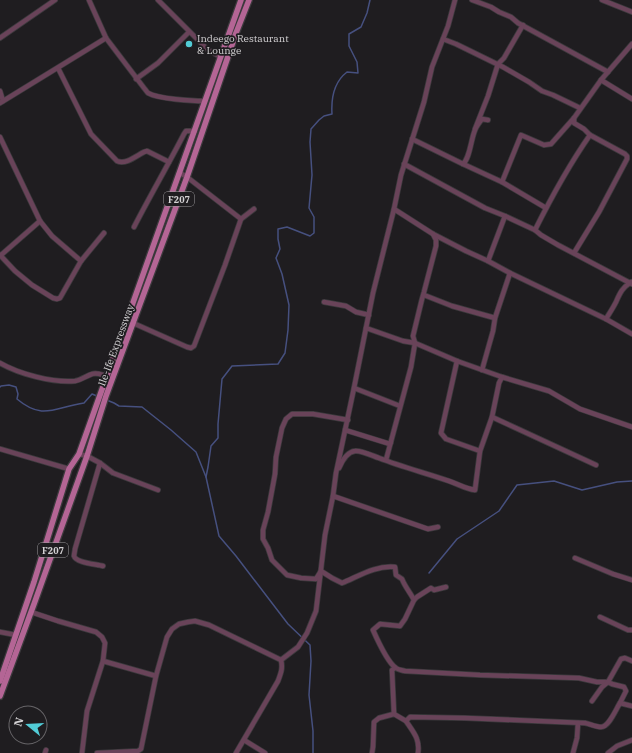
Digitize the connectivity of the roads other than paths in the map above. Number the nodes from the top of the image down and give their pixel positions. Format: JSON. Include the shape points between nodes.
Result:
{"nodes":[{"id":1,"x":55,"y":0,"type":"edge"},
{"id":2,"x":89,"y":0,"type":"edge"},
{"id":3,"x":158,"y":0,"type":"edge"},
{"id":4,"x":241,"y":0,"type":"edge"},
{"id":5,"x":249,"y":0,"type":"edge"},
{"id":6,"x":455,"y":0,"type":"edge"},
{"id":7,"x":472,"y":0,"type":"edge"},
{"id":8,"x":602,"y":0,"type":"edge"},
{"id":9,"x":632,"y":12,"type":"edge"},
{"id":10,"x":235,"y":19,"type":"junction"},
{"id":11,"x":241,"y":21,"type":"junction"},
{"id":12,"x":523,"y":25,"type":"junction"},
{"id":13,"x":189,"y":32,"type":"junction"},
{"id":14,"x":0,"y":38,"type":"edge"},
{"id":15,"x":106,"y":38,"type":"junction"},
{"id":16,"x":443,"y":39,"type":"junction"},
{"id":17,"x":632,"y":44,"type":"edge"},
{"id":18,"x":221,"y":57,"type":"junction"},
{"id":19,"x":498,"y":64,"type":"junction"},
{"id":20,"x":58,"y":68,"type":"junction"},
{"id":21,"x":608,"y":72,"type":"junction"},
{"id":22,"x":136,"y":79,"type":"junction"},
{"id":23,"x":601,"y":80,"type":"junction"},
{"id":24,"x":0,"y":91,"type":"edge"},
{"id":25,"x":632,"y":99,"type":"edge"},
{"id":26,"x":205,"y":101,"type":"junction"},
{"id":27,"x":1,"y":102,"type":"edge"},
{"id":28,"x":580,"y":108,"type":"junction"},
{"id":29,"x":574,"y":118,"type":"junction"},
{"id":30,"x":488,"y":120,"type":"dead end"},
{"id":31,"x":475,"y":129,"type":"junction"},
{"id":32,"x":195,"y":131,"type":"junction"},
{"id":33,"x":590,"y":135,"type":"junction"},
{"id":34,"x":0,"y":137,"type":"edge"},
{"id":35,"x":412,"y":139,"type":"junction"},
{"id":36,"x":169,"y":162,"type":"junction"},
{"id":37,"x":404,"y":164,"type":"junction"},
{"id":38,"x":463,"y":164,"type":"junction"},
{"id":39,"x":180,"y":173,"type":"junction"},
{"id":40,"x":187,"y":177,"type":"junction"},
{"id":41,"x":502,"y":182,"type":"junction"},
{"id":42,"x":546,"y":208,"type":"junction"},
{"id":43,"x":254,"y":209,"type":"dead end"},
{"id":44,"x":394,"y":209,"type":"junction"},
{"id":45,"x":505,"y":216,"type":"junction"},
{"id":46,"x":241,"y":219,"type":"junction"},
{"id":47,"x":40,"y":221,"type":"junction"},
{"id":48,"x":134,"y":227,"type":"dead end"},
{"id":49,"x":535,"y":230,"type":"junction"},
{"id":50,"x":104,"y":233,"type":"dead end"},
{"id":51,"x":433,"y":234,"type":"junction"},
{"id":52,"x":574,"y":253,"type":"junction"},
{"id":53,"x":0,"y":255,"type":"edge"},
{"id":54,"x":81,"y":261,"type":"junction"},
{"id":55,"x":488,"y":261,"type":"junction"},
{"id":56,"x":510,"y":273,"type":"junction"},
{"id":57,"x":631,"y":283,"type":"edge"},
{"id":58,"x":424,"y":295,"type":"junction"},
{"id":59,"x":324,"y":302,"type":"dead end"},
{"id":60,"x":369,"y":315,"type":"junction"},
{"id":61,"x":495,"y":318,"type":"junction"},
{"id":62,"x":606,"y":319,"type":"junction"},
{"id":63,"x":133,"y":323,"type":"junction"},
{"id":64,"x":366,"y":328,"type":"junction"},
{"id":65,"x":632,"y":334,"type":"edge"},
{"id":66,"x":415,"y":343,"type":"junction"},
{"id":67,"x":457,"y":361,"type":"junction"},
{"id":68,"x":0,"y":363,"type":"edge"},
{"id":69,"x":482,"y":370,"type":"junction"},
{"id":70,"x":107,"y":376,"type":"junction"},
{"id":71,"x":502,"y":377,"type":"junction"},
{"id":72,"x":354,"y":388,"type":"junction"},
{"id":73,"x":102,"y":397,"type":"junction"},
{"id":74,"x":400,"y":406,"type":"junction"},
{"id":75,"x":492,"y":417,"type":"junction"},
{"id":76,"x":348,"y":420,"type":"junction"},
{"id":77,"x":632,"y":427,"type":"edge"},
{"id":78,"x":345,"y":430,"type":"junction"},
{"id":79,"x":84,"y":439,"type":"junction"},
{"id":80,"x":91,"y":442,"type":"junction"},
{"id":81,"x":391,"y":442,"type":"junction"},
{"id":82,"x":0,"y":449,"type":"edge"},
{"id":83,"x":480,"y":451,"type":"junction"},
{"id":84,"x":79,"y":454,"type":"junction"},
{"id":85,"x":87,"y":456,"type":"junction"},
{"id":86,"x":386,"y":460,"type":"junction"},
{"id":87,"x":100,"y":463,"type":"junction"},
{"id":88,"x":596,"y":465,"type":"dead end"},
{"id":89,"x":69,"y":469,"type":"junction"},
{"id":90,"x":336,"y":473,"type":"junction"},
{"id":91,"x":158,"y":490,"type":"dead end"},
{"id":92,"x":333,"y":496,"type":"junction"},
{"id":93,"x":438,"y":527,"type":"dead end"},
{"id":94,"x":575,"y":558,"type":"dead end"},
{"id":95,"x":103,"y":566,"type":"dead end"},
{"id":96,"x":321,"y":571,"type":"junction"},
{"id":97,"x":632,"y":580,"type":"edge"},
{"id":98,"x":34,"y":582,"type":"junction"},
{"id":99,"x":41,"y":584,"type":"junction"},
{"id":100,"x":446,"y":587,"type":"dead end"},
{"id":101,"x":414,"y":600,"type":"junction"},
{"id":102,"x":27,"y":602,"type":"junction"},
{"id":103,"x":34,"y":604,"type":"junction"},
{"id":104,"x":31,"y":612,"type":"junction"},
{"id":105,"x":600,"y":617,"type":"dead end"},
{"id":106,"x":632,"y":630,"type":"edge"},
{"id":107,"x":0,"y":632,"type":"edge"},
{"id":108,"x":16,"y":634,"type":"junction"},
{"id":109,"x":281,"y":660,"type":"junction"},
{"id":110,"x":103,"y":661,"type":"junction"},
{"id":111,"x":632,"y":661,"type":"edge"},
{"id":112,"x":395,"y":668,"type":"junction"},
{"id":113,"x":156,"y":676,"type":"junction"},
{"id":114,"x":0,"y":681,"type":"edge"},
{"id":115,"x":608,"y":682,"type":"junction"},
{"id":116,"x":0,"y":696,"type":"edge"},
{"id":117,"x":592,"y":701,"type":"dead end"},
{"id":118,"x":620,"y":703,"type":"junction"},
{"id":119,"x":632,"y":706,"type":"edge"},
{"id":120,"x":394,"y":714,"type":"junction"},
{"id":121,"x":406,"y":721,"type":"junction"},
{"id":122,"x":578,"y":722,"type":"junction"},
{"id":123,"x":244,"y":740,"type":"junction"},
{"id":124,"x":632,"y":740,"type":"edge"},
{"id":125,"x":141,"y":751,"type":"edge"},
{"id":126,"x":82,"y":753,"type":"edge"},
{"id":127,"x":97,"y":753,"type":"edge"},
{"id":128,"x":236,"y":753,"type":"edge"},
{"id":129,"x":265,"y":753,"type":"edge"},
{"id":130,"x":372,"y":753,"type":"edge"},
{"id":131,"x":418,"y":753,"type":"edge"},
{"id":132,"x":573,"y":753,"type":"edge"},
{"id":133,"x":608,"y":753,"type":"edge"}],
"edges":[{"from":1,"to":14,"type":"street"},
{"from":2,"to":15,"type":"street"},
{"from":3,"to":13,"type":"street"},
{"from":4,"to":10,"type":"main road","name":"Ile-Ife Expressway","number":"F207"},
{"from":5,"to":11,"type":"main road","name":"Ile-Ife Expressway","number":"F207"},
{"from":6,"to":16,"type":"street"},
{"from":7,"to":12,"type":"street","via":[[491,7]]},
{"from":8,"to":9,"type":"street"},
{"from":10,"to":11,"type":"main road"},
{"from":10,"to":18,"type":"main road","name":"Ile-Ife Expressway","number":"F207"},
{"from":11,"to":40,"type":"main road","name":"Ile-Ife Expressway","number":"F207"},
{"from":12,"to":19,"type":"street"},
{"from":12,"to":21,"type":"street"},
{"from":13,"to":18,"type":"street","via":[[208,50]]},
{"from":13,"to":22,"type":"street","via":[[158,63]]},
{"from":15,"to":20,"type":"street"},
{"from":15,"to":22,"type":"street"},
{"from":16,"to":19,"type":"street"},
{"from":16,"to":35,"type":"street","via":[[432,67]]},
{"from":17,"to":21,"type":"street"},
{"from":18,"to":26,"type":"main road","name":"Ile-Ife Expressway","number":"F207"},
{"from":19,"to":28,"type":"street","via":[[542,91]]},
{"from":19,"to":31,"type":"street"},
{"from":20,"to":27,"type":"street"},
{"from":20,"to":36,"type":"street","via":[[90,134],[117,161],[126,162],[147,151]]},
{"from":21,"to":23,"type":"street"},
{"from":22,"to":26,"type":"street","via":[[153,95]]},
{"from":23,"to":25,"type":"street"},
{"from":23,"to":28,"type":"street"},
{"from":24,"to":27,"type":"street"},
{"from":26,"to":32,"type":"main road","name":"Ile-Ife Expressway","number":"F207"},
{"from":28,"to":29,"type":"street"},
{"from":29,"to":33,"type":"street","via":[[574,123]]},
{"from":29,"to":41,"type":"street","via":[[551,144],[544,145],[521,135]]},
{"from":30,"to":31,"type":"street","via":[[482,119]]},
{"from":31,"to":38,"type":"street","via":[[466,162]]},
{"from":32,"to":36,"type":"street","via":[[186,131]]},
{"from":32,"to":39,"type":"main road","name":"Ile-Ife Expressway","number":"F207"},
{"from":33,"to":42,"type":"street"},
{"from":33,"to":52,"type":"street","via":[[625,154],[627,159]]},
{"from":34,"to":47,"type":"street"},
{"from":35,"to":37,"type":"street"},
{"from":35,"to":38,"type":"street"},
{"from":36,"to":48,"type":"street"},
{"from":37,"to":44,"type":"street"},
{"from":37,"to":45,"type":"street","via":[[485,208]]},
{"from":38,"to":41,"type":"street"},
{"from":39,"to":40,"type":"street"},
{"from":39,"to":70,"type":"main road","name":"Ile-Ife Expressway","number":"F207"},
{"from":40,"to":46,"type":"street"},
{"from":40,"to":63,"type":"main road","name":"Ile-Ife Expressway","number":"F207"},
{"from":41,"to":42,"type":"street"},
{"from":42,"to":49,"type":"street"},
{"from":43,"to":46,"type":"street"},
{"from":44,"to":51,"type":"street"},
{"from":44,"to":60,"type":"street"},
{"from":45,"to":49,"type":"street"},
{"from":45,"to":55,"type":"street"},
{"from":46,"to":63,"type":"street","via":[[194,346],[186,347]]},
{"from":47,"to":53,"type":"street"},
{"from":47,"to":54,"type":"street","via":[[52,236]]},
{"from":49,"to":52,"type":"street"},
{"from":50,"to":54,"type":"street"},
{"from":51,"to":55,"type":"street"},
{"from":51,"to":58,"type":"street","via":[[436,246]]},
{"from":52,"to":57,"type":"street"},
{"from":53,"to":54,"type":"street","via":[[32,285],[57,299],[60,298]]},
{"from":55,"to":56,"type":"street"},
{"from":56,"to":61,"type":"street"},
{"from":56,"to":62,"type":"street"},
{"from":57,"to":62,"type":"street","via":[[621,291]]},
{"from":58,"to":61,"type":"street"},
{"from":58,"to":66,"type":"street","via":[[414,336]]},
{"from":59,"to":60,"type":"street","via":[[346,306]]},
{"from":60,"to":64,"type":"street"},
{"from":61,"to":69,"type":"street"},
{"from":62,"to":65,"type":"street"},
{"from":63,"to":73,"type":"main road","name":"Ile-Ife Expressway","number":"F207"},
{"from":64,"to":66,"type":"street"},
{"from":64,"to":72,"type":"street"},
{"from":66,"to":67,"type":"street"},
{"from":66,"to":74,"type":"street"},
{"from":67,"to":69,"type":"street"},
{"from":67,"to":83,"type":"street","via":[[440,433],[446,439]]},
{"from":68,"to":70,"type":"street","via":[[29,375],[67,381],[79,380],[97,373]]},
{"from":69,"to":71,"type":"street"},
{"from":70,"to":73,"type":"main road","name":"Ile-Ife Expressway","number":"F207"},
{"from":71,"to":75,"type":"street"},
{"from":71,"to":77,"type":"street","via":[[550,391],[580,409]]},
{"from":72,"to":74,"type":"street"},
{"from":72,"to":76,"type":"street"},
{"from":73,"to":79,"type":"main road","name":"Ile-Ife Expressway","number":"F207"},
{"from":73,"to":80,"type":"main road","name":"Ile-Ife Expressway","number":"F207","via":[[104,403]]},
{"from":74,"to":81,"type":"street"},
{"from":75,"to":83,"type":"street"},
{"from":75,"to":88,"type":"street"},
{"from":76,"to":78,"type":"street"},
{"from":76,"to":96,"type":"street","via":[[313,414],[292,414],[282,428],[276,457],[263,539],[272,560],[287,575],[316,578]]},
{"from":78,"to":81,"type":"street","via":[[390,444]]},
{"from":78,"to":90,"type":"street"},
{"from":79,"to":80,"type":"main road"},
{"from":79,"to":84,"type":"main road","name":"Ile-Ife Expressway","number":"F207"},
{"from":80,"to":85,"type":"main road","name":"Ile-Ife Expressway","number":"F207"},
{"from":81,"to":86,"type":"street"},
{"from":82,"to":89,"type":"street"},
{"from":83,"to":86,"type":"street","via":[[475,490]]},
{"from":84,"to":85,"type":"street"},
{"from":84,"to":89,"type":"main road","name":"Ile-Ife Expressway","number":"F207"},
{"from":85,"to":87,"type":"street"},
{"from":85,"to":99,"type":"main road","name":"Ile-Ife Expressway","number":"F207"},
{"from":86,"to":90,"type":"street","via":[[356,451],[344,458]]},
{"from":87,"to":91,"type":"street","via":[[113,473]]},
{"from":87,"to":95,"type":"street","via":[[74,555],[81,562]]},
{"from":89,"to":98,"type":"main road","name":"Ile-Ife Expressway","number":"F207"},
{"from":90,"to":92,"type":"street"},
{"from":92,"to":93,"type":"street","via":[[428,529]]},
{"from":92,"to":96,"type":"street"},
{"from":94,"to":97,"type":"street"},
{"from":96,"to":101,"type":"street","via":[[342,582],[369,570],[386,566],[395,567],[396,575],[402,579]]},
{"from":96,"to":109,"type":"street","via":[[316,611],[307,633],[294,651]]},
{"from":98,"to":99,"type":"main road"},
{"from":98,"to":102,"type":"main road","name":"Ile-Ife Expressway","number":"F207"},
{"from":99,"to":103,"type":"main road","name":"Ile-Ife Expressway","number":"F207"},
{"from":100,"to":101,"type":"street","via":[[434,590],[431,588]]},
{"from":101,"to":112,"type":"street","via":[[400,626],[380,624],[373,630]]},
{"from":102,"to":103,"type":"main road"},
{"from":102,"to":108,"type":"main road","name":"Ile-Ife Expressway","number":"F207"},
{"from":103,"to":104,"type":"main road","name":"Ile-Ife Expressway","number":"F207"},
{"from":104,"to":110,"type":"street","via":[[96,632],[105,643]]},
{"from":104,"to":116,"type":"main road","name":"Ile-Ife Expressway","number":"F207"},
{"from":105,"to":106,"type":"street"},
{"from":107,"to":108,"type":"street"},
{"from":108,"to":114,"type":"main road","name":"Ile-Ife Expressway","number":"F207"},
{"from":109,"to":113,"type":"street","via":[[209,625],[195,621],[178,624],[167,636]]},
{"from":109,"to":123,"type":"street","via":[[282,672],[278,681]]},
{"from":110,"to":113,"type":"street"},
{"from":110,"to":126,"type":"street","via":[[86,711]]},
{"from":111,"to":115,"type":"street","via":[[621,659]]},
{"from":112,"to":115,"type":"street","via":[[405,671],[579,678]]},
{"from":112,"to":120,"type":"street","via":[[392,670]]},
{"from":113,"to":125,"type":"street"},
{"from":115,"to":117,"type":"street"},
{"from":115,"to":118,"type":"street","via":[[624,687],[626,691]]},
{"from":118,"to":119,"type":"street"},
{"from":118,"to":122,"type":"street","via":[[605,726]]},
{"from":120,"to":121,"type":"street"},
{"from":120,"to":130,"type":"street","via":[[374,722]]},
{"from":121,"to":122,"type":"street","via":[[410,717]]},
{"from":121,"to":131,"type":"street","via":[[419,744]]},
{"from":122,"to":132,"type":"street"},
{"from":123,"to":128,"type":"street"},
{"from":123,"to":129,"type":"street"},
{"from":124,"to":133,"type":"street"},
{"from":125,"to":127,"type":"street"}]}
